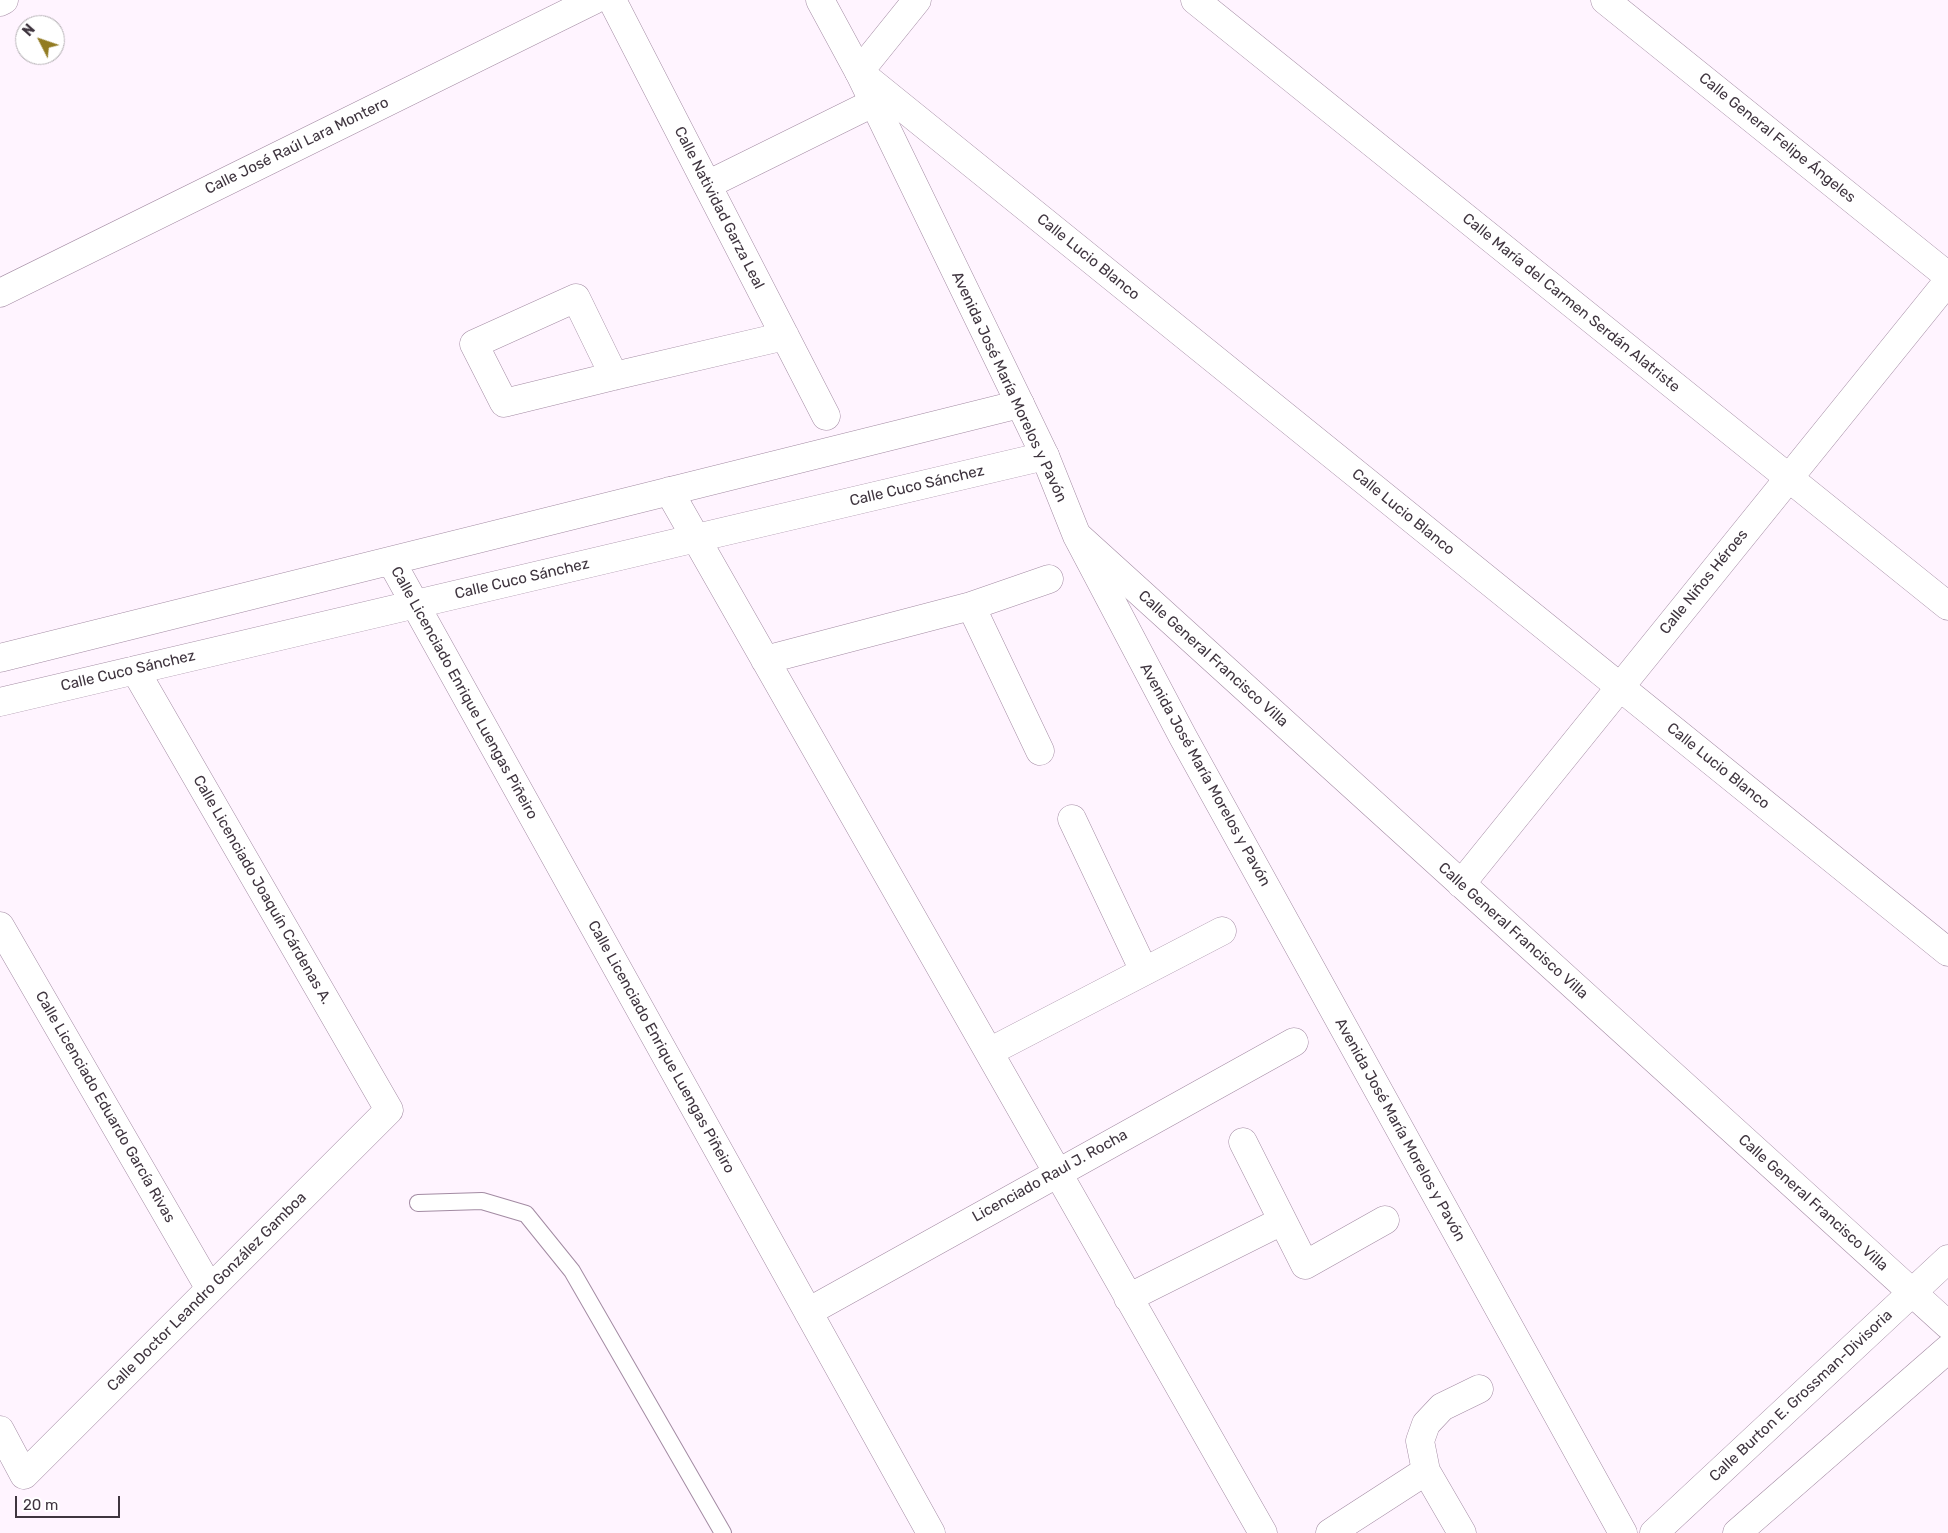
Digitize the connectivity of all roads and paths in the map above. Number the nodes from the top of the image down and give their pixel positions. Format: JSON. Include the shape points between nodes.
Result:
{"nodes":[{"id":1,"x":4,"y":0,"type":"edge"},
{"id":2,"x":594,"y":0,"type":"edge"},
{"id":3,"x":612,"y":0,"type":"edge"},
{"id":4,"x":820,"y":0,"type":"edge"},
{"id":5,"x":917,"y":0,"type":"edge"},
{"id":6,"x":1195,"y":0,"type":"edge"},
{"id":7,"x":1605,"y":0,"type":"edge"},
{"id":8,"x":0,"y":2,"type":"edge"},
{"id":9,"x":858,"y":72,"type":"junction"},
{"id":10,"x":873,"y":103,"type":"junction"},
{"id":11,"x":707,"y":185,"type":"junction"},
{"id":12,"x":1948,"y":276,"type":"edge"},
{"id":13,"x":1948,"y":281,"type":"edge"},
{"id":14,"x":0,"y":293,"type":"edge"},
{"id":15,"x":785,"y":336,"type":"junction"},
{"id":16,"x":614,"y":376,"type":"junction"},
{"id":17,"x":1020,"y":404,"type":"junction"},
{"id":18,"x":826,"y":416,"type":"dead end"},
{"id":19,"x":1045,"y":456,"type":"junction"},
{"id":20,"x":1789,"y":478,"type":"junction"},
{"id":21,"x":669,"y":491,"type":"junction"},
{"id":22,"x":1077,"y":536,"type":"junction"},
{"id":23,"x":696,"y":538,"type":"junction"},
{"id":24,"x":391,"y":561,"type":"junction"},
{"id":25,"x":1049,"y":579,"type":"dead end"},
{"id":26,"x":415,"y":604,"type":"junction"},
{"id":27,"x":970,"y":606,"type":"junction"},
{"id":28,"x":1948,"y":606,"type":"edge"},
{"id":29,"x":0,"y":658,"type":"edge"},
{"id":30,"x":765,"y":660,"type":"junction"},
{"id":31,"x":135,"y":670,"type":"junction"},
{"id":32,"x":1620,"y":687,"type":"junction"},
{"id":33,"x":0,"y":702,"type":"edge"},
{"id":34,"x":1040,"y":750,"type":"dead end"},
{"id":35,"x":1072,"y":819,"type":"dead end"},
{"id":36,"x":1461,"y":884,"type":"junction"},
{"id":37,"x":0,"y":926,"type":"edge"},
{"id":38,"x":1222,"y":930,"type":"dead end"},
{"id":39,"x":1948,"y":952,"type":"edge"},
{"id":40,"x":1144,"y":971,"type":"junction"},
{"id":41,"x":1294,"y":1042,"type":"dead end"},
{"id":42,"x":989,"y":1052,"type":"junction"},
{"id":43,"x":389,"y":1110,"type":"joint"},
{"id":44,"x":1242,"y":1142,"type":"dead end"},
{"id":45,"x":1057,"y":1172,"type":"junction"},
{"id":46,"x":418,"y":1204,"type":"dead end"},
{"id":47,"x":1385,"y":1220,"type":"dead end"},
{"id":48,"x":1282,"y":1221,"type":"junction"},
{"id":49,"x":1948,"y":1259,"type":"edge"},
{"id":50,"x":210,"y":1289,"type":"junction"},
{"id":51,"x":1911,"y":1292,"type":"junction"},
{"id":52,"x":1128,"y":1298,"type":"junction"},
{"id":53,"x":808,"y":1312,"type":"junction"},
{"id":54,"x":1948,"y":1325,"type":"edge"},
{"id":55,"x":1948,"y":1349,"type":"edge"},
{"id":56,"x":1479,"y":1389,"type":"dead end"},
{"id":57,"x":0,"y":1430,"type":"edge"},
{"id":58,"x":1426,"y":1471,"type":"junction"},
{"id":59,"x":723,"y":1533,"type":"edge"},
{"id":60,"x":931,"y":1533,"type":"edge"},
{"id":61,"x":1263,"y":1533,"type":"edge"},
{"id":62,"x":1330,"y":1533,"type":"edge"},
{"id":63,"x":1462,"y":1533,"type":"edge"},
{"id":64,"x":1623,"y":1533,"type":"edge"},
{"id":65,"x":1654,"y":1533,"type":"edge"},
{"id":66,"x":1737,"y":1533,"type":"edge"}],
"edges":[{"from":1,"to":8,"type":"street"},
{"from":2,"to":14,"type":"street","name":"Calle José Raúl Lara Montero"},
{"from":3,"to":11,"type":"street","name":"Calle Natividad Garza Leal"},
{"from":4,"to":9,"type":"street","name":"Avenida José María Morelos y Pavón"},
{"from":5,"to":9,"type":"street"},
{"from":6,"to":20,"type":"street","name":"Calle María del Carmen Serdán Alatriste"},
{"from":7,"to":12,"type":"street","name":"Calle General Felipe Ángeles"},
{"from":9,"to":10,"type":"street","name":"Avenida José María Morelos y Pavón"},
{"from":9,"to":32,"type":"street","name":"Calle Lucio Blanco"},
{"from":10,"to":11,"type":"street"},
{"from":10,"to":17,"type":"street","name":"Avenida José María Morelos y Pavón"},
{"from":11,"to":15,"type":"street","name":"Calle Natividad Garza Leal"},
{"from":13,"to":20,"type":"street","name":"Calle Niños Héroes"},
{"from":15,"to":16,"type":"street"},
{"from":15,"to":18,"type":"street","name":"Calle Natividad Garza Leal"},
{"from":16,"to":16,"type":"street","via":[[504,403],[474,344],[576,298]]},
{"from":17,"to":19,"type":"street","name":"Avenida José María Morelos y Pavón"},
{"from":17,"to":21,"type":"street"},
{"from":19,"to":22,"type":"street","name":"Avenida José María Morelos y Pavón"},
{"from":19,"to":23,"type":"street","name":"Calle Cuco Sánchez"},
{"from":20,"to":28,"type":"street","name":"Calle María del Carmen Serdán Alatriste"},
{"from":20,"to":32,"type":"street","name":"Calle Niños Héroes"},
{"from":21,"to":23,"type":"street"},
{"from":21,"to":24,"type":"street"},
{"from":22,"to":36,"type":"street","name":"Calle General Francisco Villa"},
{"from":22,"to":64,"type":"street","name":"Avenida José María Morelos y Pavón","via":[[1183,737]]},
{"from":23,"to":26,"type":"street","name":"Calle Cuco Sánchez"},
{"from":23,"to":30,"type":"street"},
{"from":24,"to":26,"type":"street","name":"Calle Licenciado Enrique Luengas Piñeiro"},
{"from":24,"to":29,"type":"street"},
{"from":25,"to":27,"type":"street"},
{"from":26,"to":31,"type":"street","name":"Calle Cuco Sánchez"},
{"from":26,"to":53,"type":"street","name":"Calle Licenciado Enrique Luengas Piñeiro"},
{"from":27,"to":30,"type":"street"},
{"from":27,"to":34,"type":"street"},
{"from":30,"to":42,"type":"street"},
{"from":31,"to":33,"type":"street","name":"Calle Cuco Sánchez"},
{"from":31,"to":43,"type":"street","name":"Calle Licenciado Joaquín Cárdenas A."},
{"from":32,"to":36,"type":"street","name":"Calle Niños Héroes"},
{"from":32,"to":39,"type":"street","name":"Calle Lucio Blanco"},
{"from":35,"to":40,"type":"street"},
{"from":36,"to":51,"type":"street","name":"Calle General Francisco Villa"},
{"from":37,"to":50,"type":"street","name":"Calle Licenciado Eduardo García Rivas"},
{"from":38,"to":40,"type":"street"},
{"from":40,"to":42,"type":"street"},
{"from":41,"to":45,"type":"street","name":"Licenciado Raul J. Rocha"},
{"from":42,"to":45,"type":"street"},
{"from":43,"to":50,"type":"street","name":"Calle Doctor Leandro González Gamboa"},
{"from":44,"to":48,"type":"street"},
{"from":45,"to":52,"type":"street"},
{"from":45,"to":53,"type":"street","name":"Licenciado Raul J. Rocha"},
{"from":46,"to":59,"type":"lane","via":[[482,1200],[526,1214],[572,1272]]},
{"from":47,"to":48,"type":"street","via":[[1305,1265]]},
{"from":48,"to":52,"type":"street"},
{"from":49,"to":51,"type":"street","name":"Calle Burton E. Grossman-Divisoria"},
{"from":50,"to":57,"type":"street","name":"Calle Doctor Leandro González Gamboa","via":[[24,1475]]},
{"from":51,"to":54,"type":"street","name":"Calle General Francisco Villa"},
{"from":51,"to":65,"type":"street","name":"Calle Burton E. Grossman-Divisoria"},
{"from":52,"to":61,"type":"street"},
{"from":53,"to":60,"type":"street","name":"Calle Licenciado Enrique Luengas Piñeiro"},
{"from":55,"to":66,"type":"street"},
{"from":56,"to":58,"type":"street","via":[[1442,1407],[1426,1424],[1420,1441]]},
{"from":58,"to":62,"type":"street"},
{"from":58,"to":63,"type":"street"}]}
